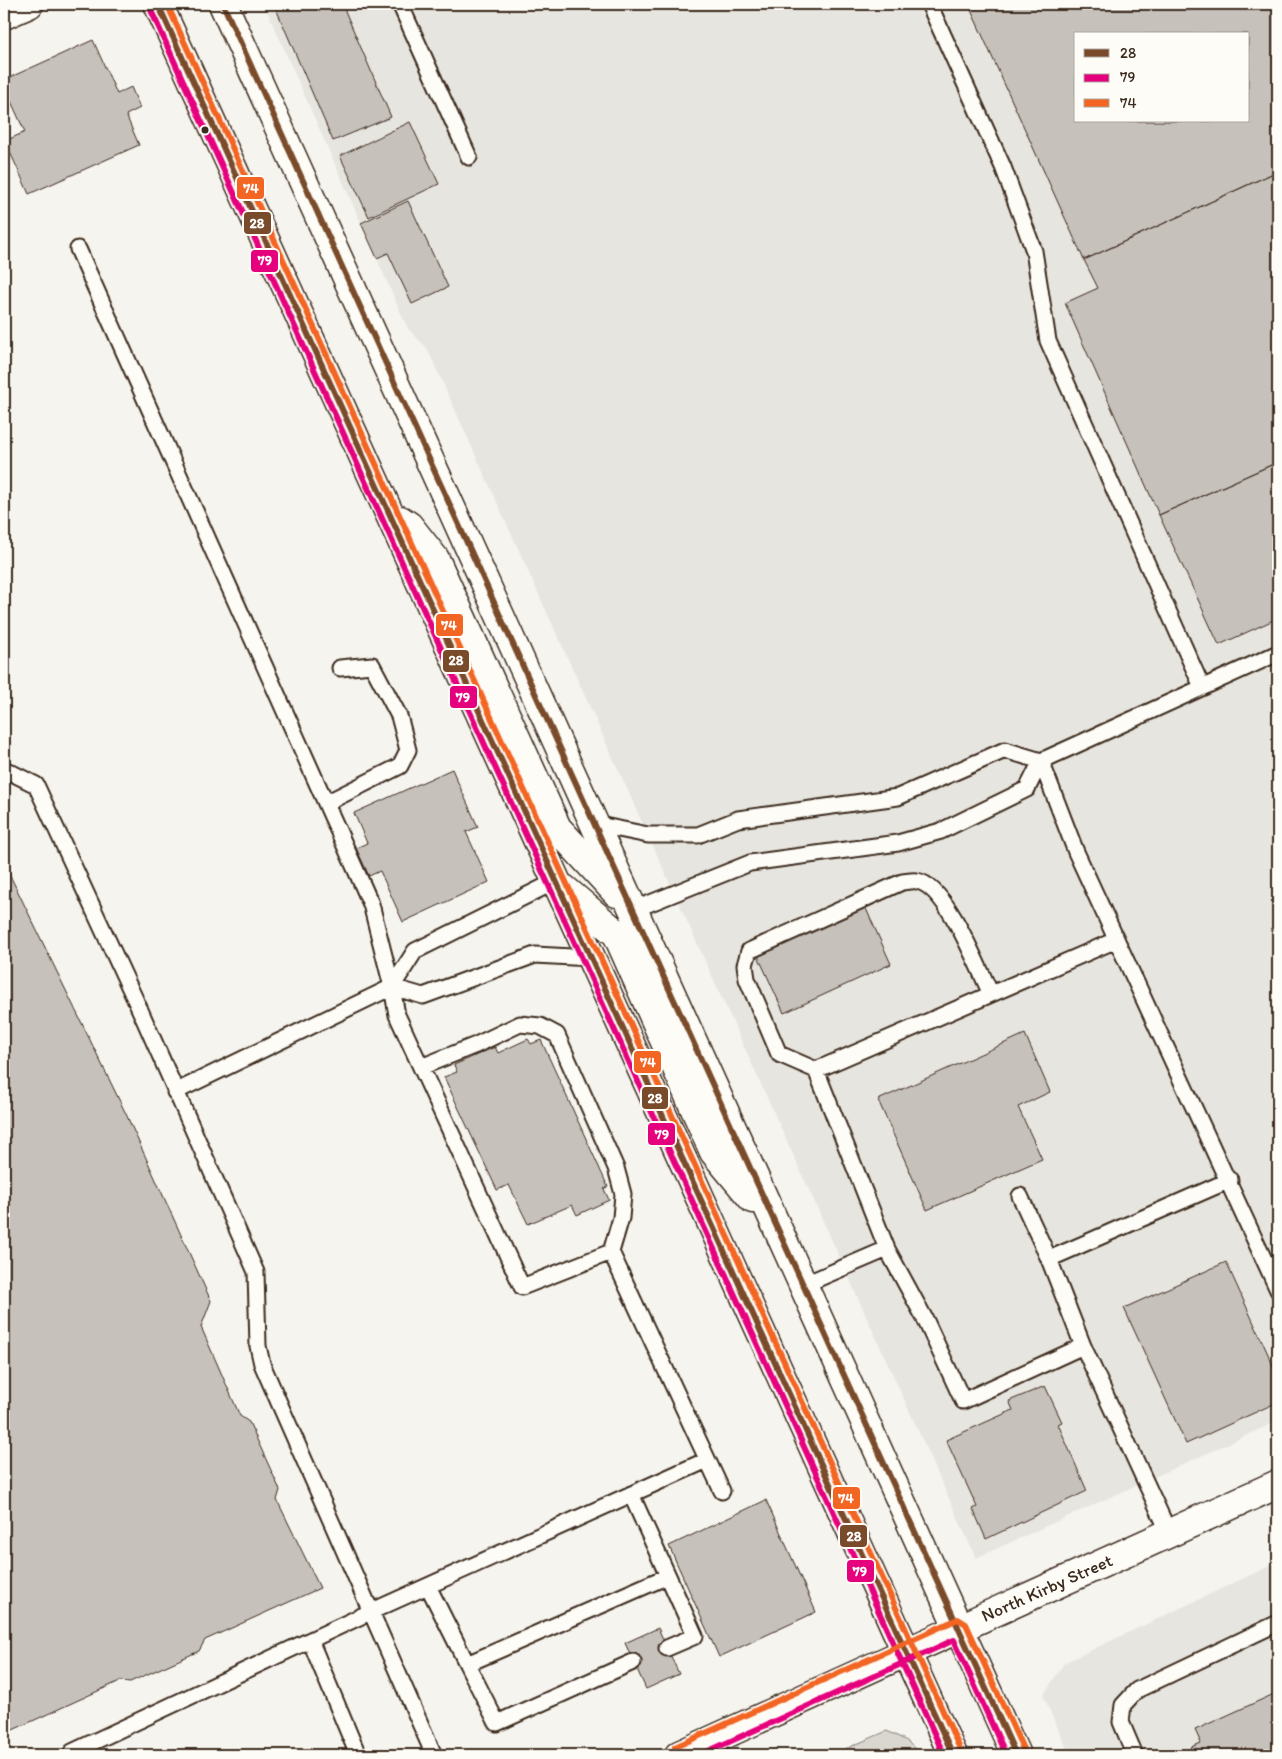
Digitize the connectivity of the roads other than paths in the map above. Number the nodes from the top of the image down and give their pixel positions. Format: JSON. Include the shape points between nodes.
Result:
{"nodes":[{"id":1,"x":29,"y":4,"type":"edge"},
{"id":2,"x":158,"y":4,"type":"edge"},
{"id":3,"x":223,"y":4,"type":"edge"},
{"id":4,"x":400,"y":4,"type":"edge"},
{"id":5,"x":929,"y":4,"type":"edge"},
{"id":6,"x":4,"y":15,"type":"edge"},
{"id":7,"x":469,"y":158,"type":"dead end"},
{"id":8,"x":78,"y":249,"type":"dead end"},
{"id":9,"x":389,"y":513,"type":"junction"},
{"id":10,"x":1278,"y":653,"type":"edge"},
{"id":11,"x":340,"y":668,"type":"dead end"},
{"id":12,"x":1202,"y":687,"type":"junction"},
{"id":13,"x":1041,"y":761,"type":"junction"},
{"id":14,"x":4,"y":769,"type":"edge"},
{"id":15,"x":326,"y":803,"type":"junction"},
{"id":16,"x":594,"y":824,"type":"junction"},
{"id":17,"x":556,"y":881,"type":"junction"},
{"id":18,"x":633,"y":910,"type":"junction"},
{"id":19,"x":1116,"y":940,"type":"junction"},
{"id":20,"x":591,"y":958,"type":"junction"},
{"id":21,"x":392,"y":987,"type":"junction"},
{"id":22,"x":991,"y":994,"type":"junction"},
{"id":23,"x":421,"y":1068,"type":"junction"},
{"id":24,"x":816,"y":1070,"type":"junction"},
{"id":25,"x":175,"y":1092,"type":"junction"},
{"id":26,"x":1230,"y":1180,"type":"junction"},
{"id":27,"x":1020,"y":1196,"type":"dead end"},
{"id":28,"x":778,"y":1230,"type":"junction"},
{"id":29,"x":887,"y":1249,"type":"junction"},
{"id":30,"x":611,"y":1252,"type":"junction"},
{"id":31,"x":1049,"y":1259,"type":"junction"},
{"id":32,"x":803,"y":1285,"type":"junction"},
{"id":33,"x":1278,"y":1290,"type":"edge"},
{"id":34,"x":1083,"y":1346,"type":"junction"},
{"id":35,"x":707,"y":1460,"type":"junction"},
{"id":36,"x":1278,"y":1484,"type":"edge"},
{"id":37,"x":722,"y":1491,"type":"dead end"},
{"id":38,"x":631,"y":1494,"type":"junction"},
{"id":39,"x":1169,"y":1533,"type":"junction"},
{"id":40,"x":668,"y":1576,"type":"junction"},
{"id":41,"x":428,"y":1586,"type":"junction"},
{"id":42,"x":370,"y":1612,"type":"junction"},
{"id":43,"x":1278,"y":1623,"type":"edge"},
{"id":44,"x":958,"y":1628,"type":"junction"},
{"id":45,"x":310,"y":1640,"type":"junction"},
{"id":46,"x":668,"y":1648,"type":"dead end"},
{"id":47,"x":906,"y":1651,"type":"junction"},
{"id":48,"x":633,"y":1662,"type":"dead end"},
{"id":49,"x":467,"y":1664,"type":"junction"},
{"id":50,"x":73,"y":1755,"type":"edge"},
{"id":51,"x":358,"y":1755,"type":"edge"},
{"id":52,"x":434,"y":1755,"type":"edge"},
{"id":53,"x":679,"y":1755,"type":"edge"},
{"id":54,"x":953,"y":1755,"type":"edge"},
{"id":55,"x":1016,"y":1755,"type":"edge"},
{"id":56,"x":1135,"y":1755,"type":"edge"}],
"edges":[{"from":1,"to":6,"type":"main road"},
{"from":2,"to":9,"type":"main road"},
{"from":3,"to":16,"type":"main road"},
{"from":4,"to":7,"type":"lane"},
{"from":5,"to":12,"type":"lane","via":[[1003,167],[1034,251],[1048,341]]},
{"from":8,"to":15,"type":"lane"},
{"from":9,"to":17,"type":"main road"},
{"from":9,"to":18,"type":"main road","via":[[409,526],[435,559],[557,828]]},
{"from":10,"to":12,"type":"lane"},
{"from":11,"to":15,"type":"lane","via":[[372,665],[399,716],[408,750],[400,766]]},
{"from":12,"to":13,"type":"lane"},
{"from":13,"to":16,"type":"lane","via":[[1005,750],[898,797],[738,819],[698,834],[648,836]]},
{"from":13,"to":18,"type":"lane","via":[[1027,789],[941,831],[898,843],[750,863]]},
{"from":13,"to":19,"type":"lane","via":[[1076,852]]},
{"from":14,"to":25,"type":"lane","via":[[36,785]]},
{"from":15,"to":21,"type":"lane","via":[[372,904]]},
{"from":16,"to":18,"type":"main road"},
{"from":17,"to":20,"type":"main road"},
{"from":17,"to":21,"type":"lane","via":[[415,951]]},
{"from":17,"to":28,"type":"main road","via":[[617,934],[714,1152]]},
{"from":18,"to":28,"type":"main road"},
{"from":19,"to":22,"type":"lane"},
{"from":19,"to":26,"type":"lane"},
{"from":20,"to":21,"type":"lane","via":[[535,955],[423,996]]},
{"from":20,"to":47,"type":"main road"},
{"from":21,"to":23,"type":"lane","via":[[397,1015]]},
{"from":21,"to":25,"type":"lane"},
{"from":22,"to":24,"type":"lane"},
{"from":22,"to":24,"type":"lane","via":[[946,903],[918,881],[902,882],[749,951],[745,965],[747,979],[779,1054]]},
{"from":23,"to":30,"type":"lane","via":[[522,1287]]},
{"from":23,"to":30,"type":"lane","via":[[520,1024],[540,1026],[557,1035],[616,1168],[624,1194]]},
{"from":24,"to":29,"type":"lane"},
{"from":25,"to":42,"type":"lane","via":[[256,1272],[258,1346],[262,1364]]},
{"from":26,"to":31,"type":"lane"},
{"from":26,"to":33,"type":"lane"},
{"from":27,"to":31,"type":"lane"},
{"from":28,"to":32,"type":"main road"},
{"from":29,"to":32,"type":"lane"},
{"from":29,"to":34,"type":"lane","via":[[925,1319],[963,1401]]},
{"from":30,"to":35,"type":"lane"},
{"from":31,"to":34,"type":"lane"},
{"from":32,"to":44,"type":"main road"},
{"from":34,"to":39,"type":"lane"},
{"from":35,"to":37,"type":"lane"},
{"from":35,"to":38,"type":"lane"},
{"from":36,"to":39,"type":"main road","name":"North Kirby Street"},
{"from":38,"to":40,"type":"lane"},
{"from":38,"to":41,"type":"lane"},
{"from":39,"to":44,"type":"main road","name":"North Kirby Street"},
{"from":40,"to":46,"type":"lane","via":[[695,1636]]},
{"from":40,"to":49,"type":"lane"},
{"from":41,"to":42,"type":"lane"},
{"from":41,"to":49,"type":"lane"},
{"from":42,"to":45,"type":"lane"},
{"from":42,"to":52,"type":"lane"},
{"from":43,"to":56,"type":"lane","via":[[1137,1690],[1123,1705],[1121,1722]]},
{"from":44,"to":47,"type":"main road","name":"North Kirby Street"},
{"from":44,"to":55,"type":"main road"},
{"from":45,"to":50,"type":"lane","via":[[72,1752]]},
{"from":45,"to":51,"type":"lane"},
{"from":47,"to":53,"type":"main road","name":"North Kirby Street"},
{"from":47,"to":54,"type":"main road"},
{"from":48,"to":49,"type":"lane","via":[[497,1723]]}]}
